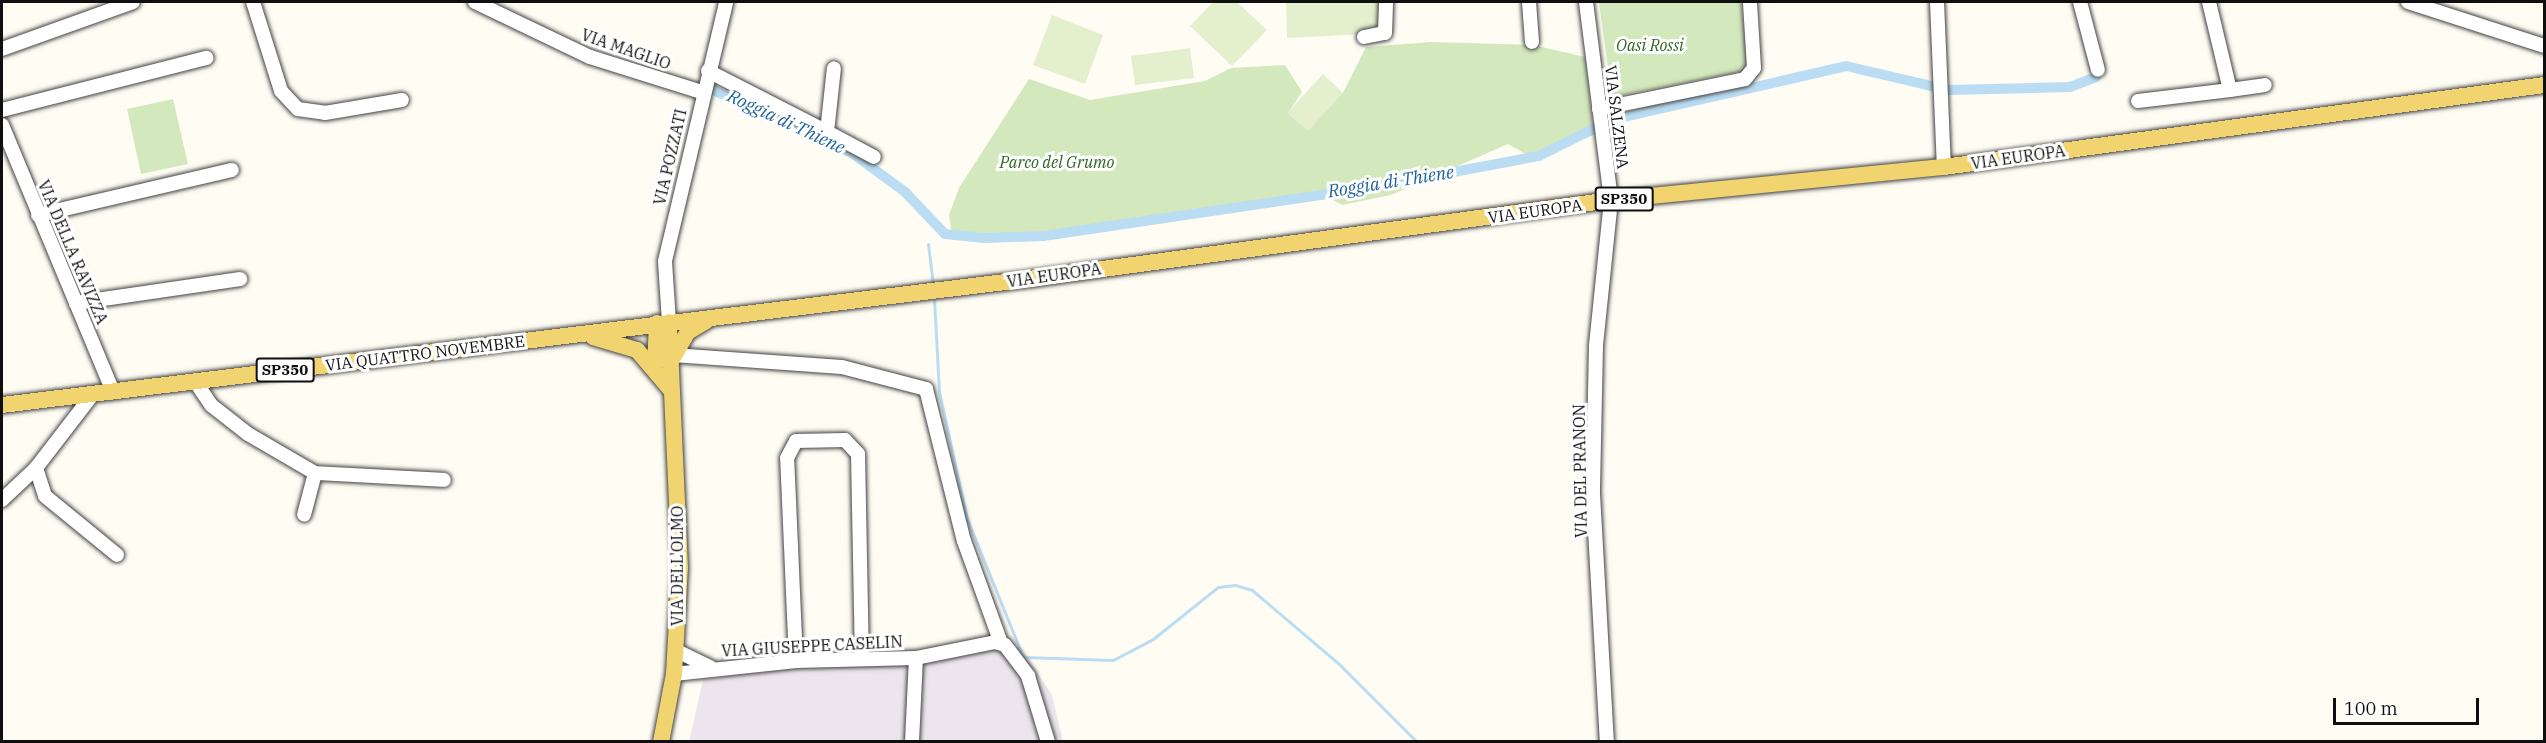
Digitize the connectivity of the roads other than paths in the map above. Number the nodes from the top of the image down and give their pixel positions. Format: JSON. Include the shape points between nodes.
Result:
{"nodes":[{"id":1,"x":253,"y":2,"type":"edge"},
{"id":2,"x":475,"y":2,"type":"edge"},
{"id":3,"x":726,"y":2,"type":"edge"},
{"id":4,"x":1386,"y":2,"type":"edge"},
{"id":5,"x":1529,"y":2,"type":"edge"},
{"id":6,"x":1586,"y":2,"type":"edge"},
{"id":7,"x":1750,"y":2,"type":"edge"},
{"id":8,"x":1937,"y":2,"type":"edge"},
{"id":9,"x":2080,"y":2,"type":"edge"},
{"id":10,"x":2209,"y":2,"type":"edge"},
{"id":11,"x":2408,"y":2,"type":"edge"},
{"id":12,"x":124,"y":3,"type":"edge"},
{"id":13,"x":1364,"y":38,"type":"dead end"},
{"id":14,"x":1532,"y":42,"type":"dead end"},
{"id":15,"x":2544,"y":46,"type":"edge"},
{"id":16,"x":2,"y":49,"type":"edge"},
{"id":17,"x":206,"y":58,"type":"dead end"},
{"id":18,"x":834,"y":68,"type":"dead end"},
{"id":19,"x":2098,"y":70,"type":"dead end"},
{"id":20,"x":708,"y":71,"type":"junction"},
{"id":21,"x":2541,"y":82,"type":"edge"},
{"id":22,"x":2265,"y":85,"type":"dead end"},
{"id":23,"x":2230,"y":90,"type":"junction"},
{"id":24,"x":702,"y":92,"type":"junction"},
{"id":25,"x":402,"y":100,"type":"dead end"},
{"id":26,"x":2138,"y":102,"type":"dead end"},
{"id":27,"x":2,"y":110,"type":"edge"},
{"id":28,"x":1600,"y":113,"type":"junction"},
{"id":29,"x":2,"y":126,"type":"edge"},
{"id":30,"x":827,"y":132,"type":"junction"},
{"id":31,"x":7,"y":152,"type":"edge"},
{"id":32,"x":874,"y":157,"type":"dead end"},
{"id":33,"x":1944,"y":166,"type":"junction"},
{"id":34,"x":231,"y":170,"type":"dead end"},
{"id":35,"x":1611,"y":201,"type":"junction"},
{"id":36,"x":38,"y":215,"type":"junction"},
{"id":37,"x":240,"y":279,"type":"dead end"},
{"id":38,"x":76,"y":303,"type":"junction"},
{"id":39,"x":716,"y":316,"type":"junction"},
{"id":40,"x":663,"y":322,"type":"junction"},
{"id":41,"x":568,"y":334,"type":"junction"},
{"id":42,"x":666,"y":363,"type":"junction"},
{"id":43,"x":195,"y":381,"type":"junction"},
{"id":44,"x":113,"y":392,"type":"junction"},
{"id":45,"x":93,"y":394,"type":"junction"},
{"id":46,"x":2,"y":405,"type":"edge"},
{"id":47,"x":36,"y":468,"type":"junction"},
{"id":48,"x":315,"y":473,"type":"junction"},
{"id":49,"x":444,"y":480,"type":"dead end"},
{"id":50,"x":2,"y":500,"type":"edge"},
{"id":51,"x":304,"y":515,"type":"dead end"},
{"id":52,"x":117,"y":555,"type":"dead end"},
{"id":53,"x":1000,"y":643,"type":"junction"},
{"id":54,"x":677,"y":651,"type":"junction"},
{"id":55,"x":916,"y":658,"type":"junction"},
{"id":56,"x":862,"y":659,"type":"junction"},
{"id":57,"x":796,"y":661,"type":"junction"},
{"id":58,"x":710,"y":668,"type":"junction"},
{"id":59,"x":674,"y":674,"type":"junction"},
{"id":60,"x":661,"y":741,"type":"edge"},
{"id":61,"x":912,"y":741,"type":"edge"},
{"id":62,"x":1048,"y":741,"type":"edge"},
{"id":63,"x":1607,"y":741,"type":"edge"}],
"edges":[{"from":1,"to":25,"type":"street","via":[[281,91],[298,109],[326,113]]},
{"from":2,"to":24,"type":"street","name":"VIA MAGLIO","via":[[590,57]]},
{"from":3,"to":20,"type":"street","name":"VIA POZZATI"},
{"from":4,"to":13,"type":"street","via":[[1385,33]]},
{"from":5,"to":14,"type":"street"},
{"from":6,"to":28,"type":"street","name":"VIA SALZENA"},
{"from":7,"to":28,"type":"street","via":[[1754,68],[1745,80]]},
{"from":8,"to":33,"type":"street"},
{"from":9,"to":19,"type":"street"},
{"from":10,"to":23,"type":"street"},
{"from":11,"to":15,"type":"street"},
{"from":12,"to":16,"type":"street"},
{"from":17,"to":27,"type":"street"},
{"from":18,"to":30,"type":"street"},
{"from":20,"to":24,"type":"street","name":"VIA POZZATI"},
{"from":20,"to":30,"type":"street"},
{"from":21,"to":33,"type":"main road","name":"VIA EUROPA","number":"SP350"},
{"from":22,"to":23,"type":"street"},
{"from":23,"to":26,"type":"street"},
{"from":24,"to":40,"type":"street","name":"VIA POZZATI","via":[[665,261]]},
{"from":28,"to":35,"type":"street","name":"VIA SALZENA"},
{"from":29,"to":31,"type":"street","name":"VIA DELLA RAVIZZA"},
{"from":30,"to":32,"type":"street"},
{"from":31,"to":36,"type":"street","name":"VIA DELLA RAVIZZA"},
{"from":33,"to":35,"type":"main road","name":"VIA EUROPA","number":"SP350"},
{"from":34,"to":36,"type":"street"},
{"from":35,"to":39,"type":"main road","name":"VIA EUROPA","number":"SP350"},
{"from":35,"to":63,"type":"street","name":"VIA DEL PRANON","via":[[1596,345],[1593,494]]},
{"from":36,"to":38,"type":"street","name":"VIA DELLA RAVIZZA"},
{"from":37,"to":38,"type":"street"},
{"from":38,"to":44,"type":"street","name":"VIA DELLA RAVIZZA"},
{"from":39,"to":40,"type":"main road","name":"VIA EUROPA","number":"SP350"},
{"from":39,"to":42,"type":"main road","via":[[694,327]]},
{"from":40,"to":41,"type":"main road","name":"VIA QUATTRO NOVEMBRE","number":"SP350"},
{"from":40,"to":42,"type":"main road"},
{"from":41,"to":42,"type":"main road","name":"VIA DELL'OLMO","via":[[623,343]]},
{"from":41,"to":43,"type":"main road","name":"VIA QUATTRO NOVEMBRE","number":"SP350"},
{"from":42,"to":53,"type":"street","via":[[842,367],[926,389],[964,541]]},
{"from":42,"to":54,"type":"main road","name":"VIA DELL'OLMO","via":[[680,568]]},
{"from":43,"to":44,"type":"main road","name":"VIA QUATTRO NOVEMBRE","number":"SP350"},
{"from":43,"to":48,"type":"street","via":[[220,412]]},
{"from":44,"to":45,"type":"main road","name":"VIA QUATTRO NOVEMBRE","number":"SP350"},
{"from":45,"to":46,"type":"main road","name":"VIA QUATTRO NOVEMBRE","number":"SP350"},
{"from":45,"to":47,"type":"street"},
{"from":47,"to":50,"type":"street"},
{"from":47,"to":52,"type":"street","via":[[45,496]]},
{"from":48,"to":49,"type":"street"},
{"from":48,"to":51,"type":"street"},
{"from":53,"to":55,"type":"street","name":"VIA GIUSEPPE CASELIN"},
{"from":53,"to":62,"type":"street","via":[[1036,692]]},
{"from":54,"to":58,"type":"street","name":"VIA GIUSEPPE CASELIN"},
{"from":54,"to":59,"type":"main road","name":"VIA DELL'OLMO"},
{"from":55,"to":56,"type":"street","name":"VIA GIUSEPPE CASELIN"},
{"from":55,"to":61,"type":"street","name":"VIA GIUSEPPE CASELIN"},
{"from":56,"to":57,"type":"street","name":"VIA GIUSEPPE CASELIN"},
{"from":56,"to":57,"type":"street","via":[[858,454],[844,440],[796,441],[787,458]]},
{"from":57,"to":58,"type":"street","name":"VIA GIUSEPPE CASELIN"},
{"from":58,"to":59,"type":"street","name":"VIA GIUSEPPE CASELIN"},
{"from":59,"to":60,"type":"main road","name":"VIA DELL'OLMO"}]}
